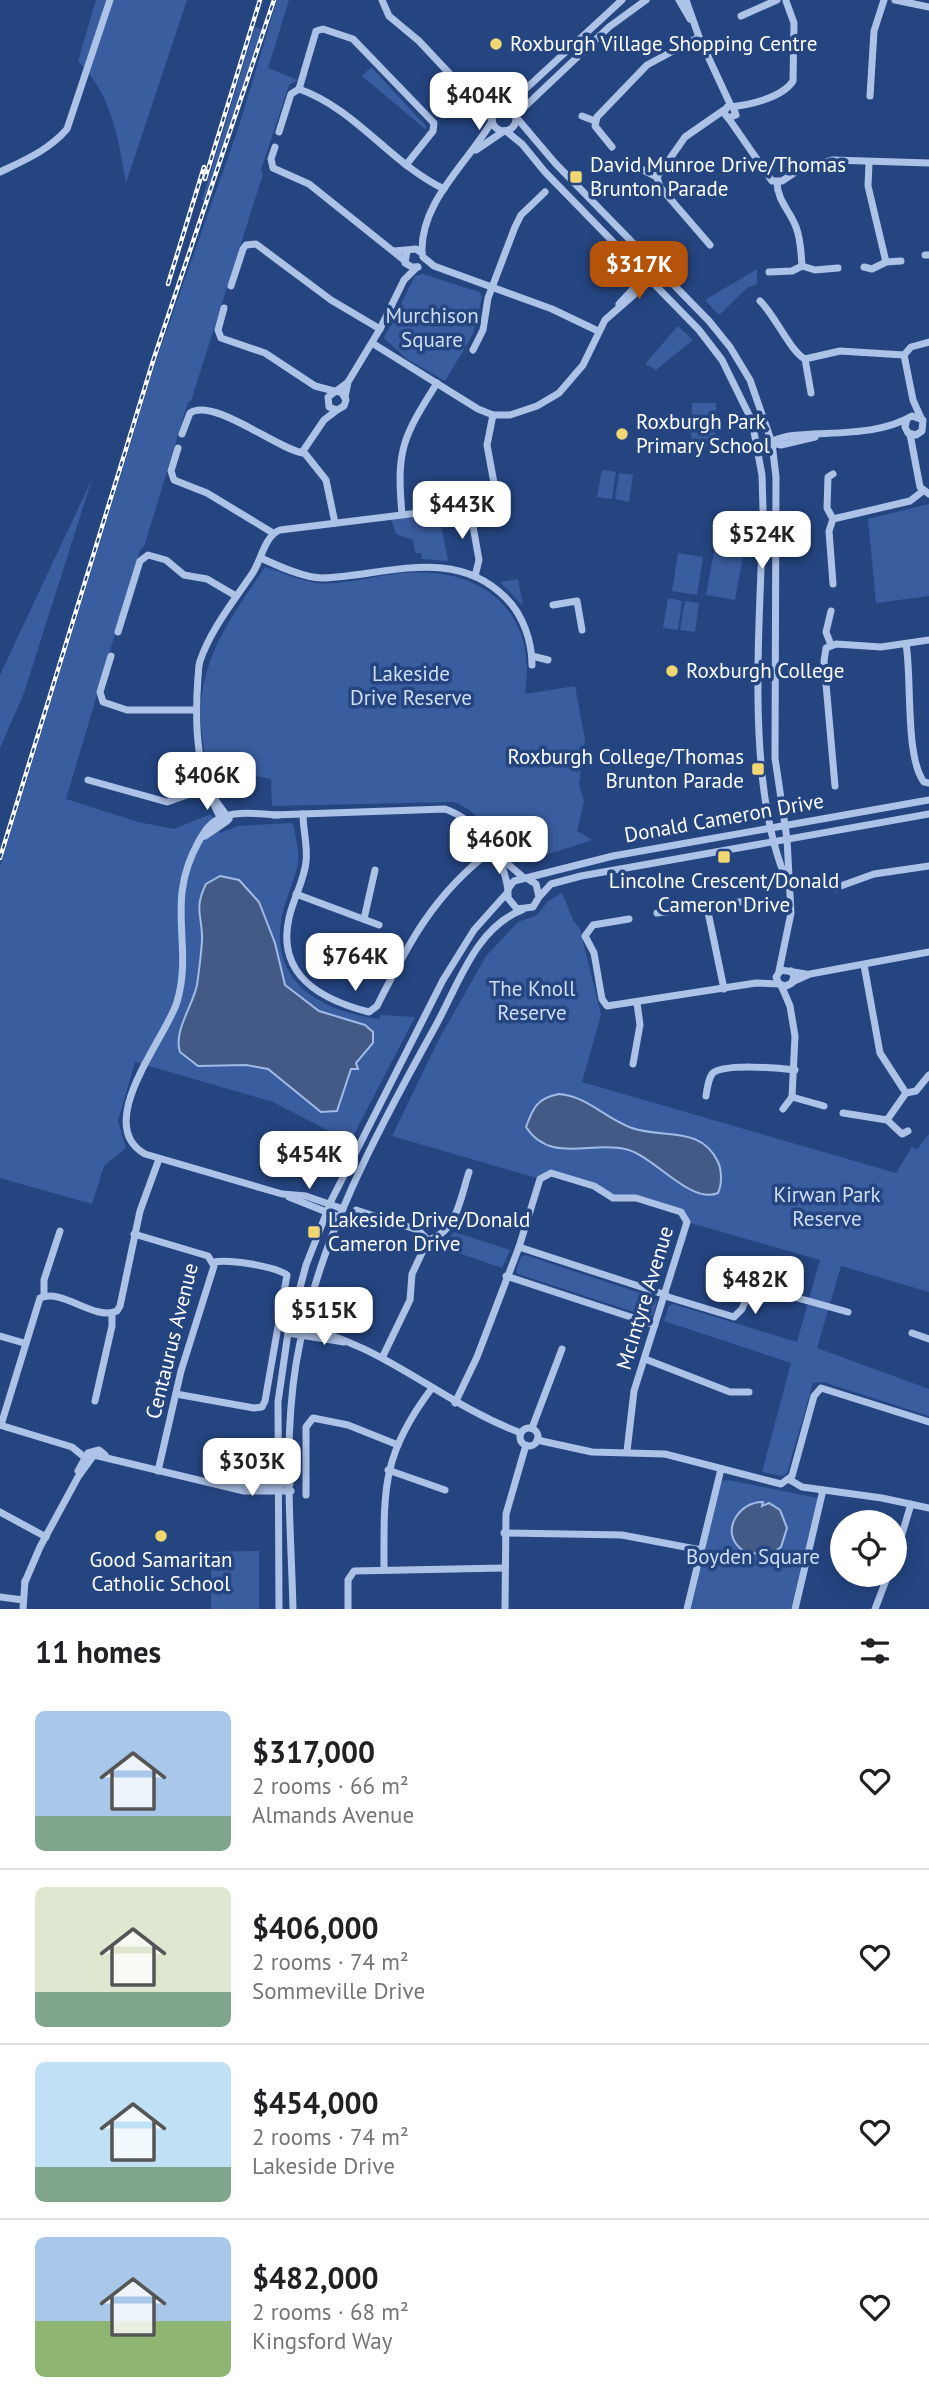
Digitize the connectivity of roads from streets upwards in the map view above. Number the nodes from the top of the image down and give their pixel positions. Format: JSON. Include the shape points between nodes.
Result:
{"nodes":[{"id":1,"x":110,"y":0,"type":"edge"},
{"id":2,"x":382,"y":0,"type":"edge"},
{"id":3,"x":622,"y":0,"type":"edge"},
{"id":4,"x":646,"y":0,"type":"edge"},
{"id":5,"x":679,"y":0,"type":"edge"},
{"id":6,"x":686,"y":0,"type":"edge"},
{"id":7,"x":782,"y":0,"type":"edge"},
{"id":8,"x":884,"y":0,"type":"edge"},
{"id":9,"x":895,"y":0,"type":"edge"},
{"id":10,"x":927,"y":5,"type":"edge"},
{"id":11,"x":740,"y":16,"type":"dead end"},
{"id":12,"x":694,"y":25,"type":"junction"},
{"id":13,"x":699,"y":37,"type":"junction"},
{"id":14,"x":453,"y":76,"type":"junction"},
{"id":15,"x":299,"y":89,"type":"junction"},
{"id":16,"x":870,"y":96,"type":"dead end"},
{"id":17,"x":752,"y":103,"type":"junction"},
{"id":18,"x":505,"y":107,"type":"junction"},
{"id":19,"x":728,"y":108,"type":"junction"},
{"id":20,"x":516,"y":116,"type":"junction"},
{"id":21,"x":582,"y":116,"type":"dead end"},
{"id":22,"x":732,"y":117,"type":"junction"},
{"id":23,"x":492,"y":120,"type":"junction"},
{"id":24,"x":595,"y":121,"type":"junction"},
{"id":25,"x":709,"y":121,"type":"junction"},
{"id":26,"x":505,"y":131,"type":"junction"},
{"id":27,"x":279,"y":132,"type":"dead end"},
{"id":28,"x":612,"y":146,"type":"dead end"},
{"id":29,"x":275,"y":147,"type":"dead end"},
{"id":30,"x":469,"y":155,"type":"junction"},
{"id":31,"x":869,"y":163,"type":"junction"},
{"id":32,"x":929,"y":163,"type":"edge"},
{"id":33,"x":631,"y":164,"type":"dead end"},
{"id":34,"x":406,"y":165,"type":"junction"},
{"id":35,"x":0,"y":172,"type":"edge"},
{"id":36,"x":657,"y":177,"type":"junction"},
{"id":37,"x":777,"y":182,"type":"junction"},
{"id":38,"x":444,"y":189,"type":"junction"},
{"id":39,"x":545,"y":192,"type":"dead end"},
{"id":40,"x":423,"y":236,"type":"junction"},
{"id":41,"x":710,"y":245,"type":"dead end"},
{"id":42,"x":409,"y":250,"type":"junction"},
{"id":43,"x":393,"y":251,"type":"junction"},
{"id":44,"x":423,"y":255,"type":"junction"},
{"id":45,"x":405,"y":261,"type":"junction"},
{"id":46,"x":901,"y":261,"type":"dead end"},
{"id":47,"x":886,"y":262,"type":"junction"},
{"id":48,"x":418,"y":266,"type":"junction"},
{"id":49,"x":434,"y":266,"type":"junction"},
{"id":50,"x":802,"y":266,"type":"junction"},
{"id":51,"x":864,"y":267,"type":"dead end"},
{"id":52,"x":658,"y":268,"type":"junction"},
{"id":53,"x":838,"y":268,"type":"dead end"},
{"id":54,"x":769,"y":272,"type":"dead end"},
{"id":55,"x":648,"y":278,"type":"junction"},
{"id":56,"x":404,"y":281,"type":"junction"},
{"id":57,"x":231,"y":286,"type":"dead end"},
{"id":58,"x":492,"y":287,"type":"junction"},
{"id":59,"x":760,"y":301,"type":"dead end"},
{"id":60,"x":224,"y":308,"type":"dead end"},
{"id":61,"x":380,"y":329,"type":"junction"},
{"id":62,"x":598,"y":331,"type":"junction"},
{"id":63,"x":929,"y":342,"type":"edge"},
{"id":64,"x":372,"y":343,"type":"junction"},
{"id":65,"x":473,"y":350,"type":"dead end"},
{"id":66,"x":904,"y":355,"type":"junction"},
{"id":67,"x":805,"y":359,"type":"junction"},
{"id":68,"x":348,"y":382,"type":"junction"},
{"id":69,"x":437,"y":383,"type":"junction"},
{"id":70,"x":315,"y":386,"type":"junction"},
{"id":71,"x":335,"y":391,"type":"junction"},
{"id":72,"x":811,"y":393,"type":"dead end"},
{"id":73,"x":345,"y":397,"type":"junction"},
{"id":74,"x":913,"y":400,"type":"junction"},
{"id":75,"x":327,"y":403,"type":"junction"},
{"id":76,"x":337,"y":410,"type":"junction"},
{"id":77,"x":493,"y":415,"type":"junction"},
{"id":78,"x":921,"y":418,"type":"junction"},
{"id":79,"x":907,"y":419,"type":"junction"},
{"id":80,"x":324,"y":420,"type":"junction"},
{"id":81,"x":883,"y":427,"type":"junction"},
{"id":82,"x":769,"y":432,"type":"junction"},
{"id":83,"x":922,"y":432,"type":"junction"},
{"id":84,"x":909,"y":433,"type":"junction"},
{"id":85,"x":182,"y":434,"type":"dead end"},
{"id":86,"x":780,"y":441,"type":"junction"},
{"id":87,"x":772,"y":443,"type":"junction"},
{"id":88,"x":758,"y":445,"type":"junction"},
{"id":89,"x":178,"y":448,"type":"dead end"},
{"id":90,"x":914,"y":451,"type":"junction"},
{"id":91,"x":303,"y":453,"type":"junction"},
{"id":92,"x":773,"y":455,"type":"junction"},
{"id":93,"x":833,"y":474,"type":"dead end"},
{"id":94,"x":926,"y":493,"type":"edge"},
{"id":95,"x":470,"y":509,"type":"junction"},
{"id":96,"x":402,"y":514,"type":"junction"},
{"id":97,"x":833,"y":519,"type":"junction"},
{"id":98,"x":335,"y":523,"type":"junction"},
{"id":99,"x":273,"y":533,"type":"junction"},
{"id":100,"x":261,"y":558,"type":"junction"},
{"id":101,"x":475,"y":576,"type":"junction"},
{"id":102,"x":833,"y":584,"type":"dead end"},
{"id":103,"x":236,"y":596,"type":"junction"},
{"id":104,"x":553,"y":605,"type":"dead end"},
{"id":105,"x":831,"y":611,"type":"dead end"},
{"id":106,"x":582,"y":630,"type":"dead end"},
{"id":107,"x":118,"y":632,"type":"dead end"},
{"id":108,"x":929,"y":640,"type":"edge"},
{"id":109,"x":906,"y":644,"type":"junction"},
{"id":110,"x":831,"y":645,"type":"junction"},
{"id":111,"x":111,"y":656,"type":"dead end"},
{"id":112,"x":532,"y":656,"type":"junction"},
{"id":113,"x":548,"y":660,"type":"dead end"},
{"id":114,"x":532,"y":665,"type":"dead end"},
{"id":115,"x":195,"y":710,"type":"junction"},
{"id":116,"x":88,"y":780,"type":"dead end"},
{"id":117,"x":929,"y":783,"type":"edge"},
{"id":118,"x":835,"y":786,"type":"dead end"},
{"id":119,"x":207,"y":788,"type":"junction"},
{"id":120,"x":929,"y":800,"type":"edge"},
{"id":121,"x":303,"y":814,"type":"junction"},
{"id":122,"x":929,"y":814,"type":"edge"},
{"id":123,"x":225,"y":819,"type":"junction"},
{"id":124,"x":784,"y":825,"type":"junction"},
{"id":125,"x":771,"y":828,"type":"junction"},
{"id":126,"x":787,"y":839,"type":"junction"},
{"id":127,"x":773,"y":841,"type":"junction"},
{"id":128,"x":492,"y":850,"type":"junction"},
{"id":129,"x":929,"y":866,"type":"edge"},
{"id":130,"x":375,"y":870,"type":"dead end"},
{"id":131,"x":526,"y":878,"type":"junction"},
{"id":132,"x":788,"y":883,"type":"junction"},
{"id":133,"x":835,"y":888,"type":"dead end"},
{"id":134,"x":508,"y":891,"type":"junction"},
{"id":135,"x":296,"y":894,"type":"junction"},
{"id":136,"x":539,"y":897,"type":"junction"},
{"id":137,"x":747,"y":901,"type":"dead end"},
{"id":138,"x":523,"y":910,"type":"junction"},
{"id":139,"x":708,"y":912,"type":"junction"},
{"id":140,"x":657,"y":914,"type":"dead end"},
{"id":141,"x":364,"y":919,"type":"junction"},
{"id":142,"x":629,"y":919,"type":"dead end"},
{"id":143,"x":379,"y":925,"type":"dead end"},
{"id":144,"x":786,"y":946,"type":"junction"},
{"id":145,"x":929,"y":954,"type":"edge"},
{"id":146,"x":864,"y":965,"type":"junction"},
{"id":147,"x":779,"y":971,"type":"junction"},
{"id":148,"x":790,"y":971,"type":"junction"},
{"id":149,"x":810,"y":974,"type":"junction"},
{"id":150,"x":756,"y":983,"type":"junction"},
{"id":151,"x":792,"y":983,"type":"junction"},
{"id":152,"x":780,"y":985,"type":"junction"},
{"id":153,"x":724,"y":989,"type":"junction"},
{"id":154,"x":637,"y":1003,"type":"junction"},
{"id":155,"x":790,"y":1006,"type":"junction"},
{"id":156,"x":633,"y":1064,"type":"dead end"},
{"id":157,"x":795,"y":1070,"type":"junction"},
{"id":158,"x":929,"y":1075,"type":"edge"},
{"id":159,"x":906,"y":1093,"type":"junction"},
{"id":160,"x":706,"y":1096,"type":"dead end"},
{"id":161,"x":792,"y":1097,"type":"junction"},
{"id":162,"x":824,"y":1106,"type":"dead end"},
{"id":163,"x":783,"y":1109,"type":"dead end"},
{"id":164,"x":843,"y":1113,"type":"dead end"},
{"id":165,"x":887,"y":1120,"type":"junction"},
{"id":166,"x":908,"y":1132,"type":"dead end"},
{"id":167,"x":159,"y":1158,"type":"junction"},
{"id":168,"x":469,"y":1172,"type":"dead end"},
{"id":169,"x":328,"y":1208,"type":"junction"},
{"id":170,"x":356,"y":1210,"type":"dead end"},
{"id":171,"x":341,"y":1213,"type":"junction"},
{"id":172,"x":60,"y":1231,"type":"dead end"},
{"id":173,"x":134,"y":1234,"type":"junction"},
{"id":174,"x":428,"y":1240,"type":"junction"},
{"id":175,"x":519,"y":1247,"type":"junction"},
{"id":176,"x":214,"y":1262,"type":"junction"},
{"id":177,"x":506,"y":1276,"type":"junction"},
{"id":178,"x":665,"y":1295,"type":"junction"},
{"id":179,"x":44,"y":1296,"type":"junction"},
{"id":180,"x":848,"y":1312,"type":"dead end"},
{"id":181,"x":112,"y":1313,"type":"junction"},
{"id":182,"x":656,"y":1325,"type":"junction"},
{"id":183,"x":289,"y":1329,"type":"junction"},
{"id":184,"x":303,"y":1332,"type":"junction"},
{"id":185,"x":912,"y":1333,"type":"dead end"},
{"id":186,"x":0,"y":1336,"type":"edge"},
{"id":187,"x":929,"y":1339,"type":"edge"},
{"id":188,"x":24,"y":1343,"type":"junction"},
{"id":189,"x":562,"y":1349,"type":"dead end"},
{"id":190,"x":383,"y":1356,"type":"junction"},
{"id":191,"x":645,"y":1359,"type":"junction"},
{"id":192,"x":432,"y":1388,"type":"junction"},
{"id":193,"x":749,"y":1392,"type":"dead end"},
{"id":194,"x":176,"y":1394,"type":"junction"},
{"id":195,"x":95,"y":1401,"type":"dead end"},
{"id":196,"x":455,"y":1403,"type":"junction"},
{"id":197,"x":929,"y":1422,"type":"edge"},
{"id":198,"x":1,"y":1425,"type":"edge"},
{"id":199,"x":532,"y":1428,"type":"junction"},
{"id":200,"x":521,"y":1433,"type":"junction"},
{"id":201,"x":537,"y":1440,"type":"junction"},
{"id":202,"x":398,"y":1445,"type":"junction"},
{"id":203,"x":526,"y":1445,"type":"junction"},
{"id":204,"x":627,"y":1451,"type":"junction"},
{"id":205,"x":86,"y":1459,"type":"junction"},
{"id":206,"x":721,"y":1469,"type":"junction"},
{"id":207,"x":388,"y":1470,"type":"junction"},
{"id":208,"x":158,"y":1471,"type":"junction"},
{"id":209,"x":790,"y":1480,"type":"junction"},
{"id":210,"x":277,"y":1488,"type":"junction"},
{"id":211,"x":290,"y":1488,"type":"junction"},
{"id":212,"x":445,"y":1490,"type":"dead end"},
{"id":213,"x":823,"y":1490,"type":"junction"},
{"id":214,"x":306,"y":1495,"type":"dead end"},
{"id":215,"x":911,"y":1504,"type":"junction"},
{"id":216,"x":929,"y":1508,"type":"edge"},
{"id":217,"x":0,"y":1513,"type":"edge"},
{"id":218,"x":907,"y":1517,"type":"edge"},
{"id":219,"x":504,"y":1533,"type":"junction"},
{"id":220,"x":46,"y":1537,"type":"junction"},
{"id":221,"x":701,"y":1550,"type":"junction"},
{"id":222,"x":504,"y":1568,"type":"junction"},
{"id":223,"x":384,"y":1569,"type":"junction"},
{"id":224,"x":883,"y":1587,"type":"edge"},
{"id":225,"x":0,"y":1597,"type":"edge"},
{"id":226,"x":23,"y":1600,"type":"junction"},
{"id":227,"x":23,"y":1609,"type":"edge"},
{"id":228,"x":279,"y":1609,"type":"edge"},
{"id":229,"x":293,"y":1609,"type":"edge"},
{"id":230,"x":348,"y":1609,"type":"edge"},
{"id":231,"x":505,"y":1609,"type":"edge"},
{"id":232,"x":687,"y":1609,"type":"edge"},
{"id":233,"x":795,"y":1609,"type":"edge"},
{"id":234,"x":875,"y":1609,"type":"edge"}],
"edges":[{"from":1,"to":35,"type":"street","via":[[67,129],[38,154]]},
{"from":2,"to":14,"type":"street","via":[[389,16]]},
{"from":3,"to":18,"type":"street"},
{"from":4,"to":20,"type":"street","via":[[609,27]]},
{"from":5,"to":12,"type":"street"},
{"from":6,"to":12,"type":"street"},
{"from":7,"to":11,"type":"street"},
{"from":7,"to":17,"type":"street","via":[[793,23],[793,82]]},
{"from":8,"to":16,"type":"street","via":[[874,31]]},
{"from":9,"to":10,"type":"street"},
{"from":12,"to":13,"type":"street"},
{"from":13,"to":19,"type":"street"},
{"from":13,"to":24,"type":"street","via":[[647,65]]},
{"from":14,"to":18,"type":"street"},
{"from":14,"to":23,"type":"street"},
{"from":15,"to":27,"type":"street","via":[[292,92]]},
{"from":15,"to":34,"type":"street","via":[[330,103]]},
{"from":15,"to":34,"type":"street","via":[[316,31],[350,37],[434,124]]},
{"from":17,"to":19,"type":"street"},
{"from":17,"to":22,"type":"street"},
{"from":18,"to":20,"type":"street"},
{"from":18,"to":23,"type":"street","via":[[497,109]]},
{"from":19,"to":22,"type":"street"},
{"from":19,"to":25,"type":"street"},
{"from":20,"to":26,"type":"street","via":[[513,128]]},
{"from":20,"to":52,"type":"street","via":[[555,163]]},
{"from":21,"to":24,"type":"street"},
{"from":22,"to":25,"type":"street"},
{"from":22,"to":37,"type":"street","via":[[768,177]]},
{"from":23,"to":26,"type":"street"},
{"from":23,"to":30,"type":"street"},
{"from":24,"to":28,"type":"street","via":[[597,131]]},
{"from":25,"to":36,"type":"street","via":[[685,137]]},
{"from":26,"to":30,"type":"street"},
{"from":26,"to":55,"type":"street","via":[[523,144]]},
{"from":29,"to":43,"type":"street","via":[[273,168],[309,184]]},
{"from":30,"to":38,"type":"street"},
{"from":31,"to":32,"type":"street"},
{"from":31,"to":37,"type":"street","via":[[816,163]]},
{"from":31,"to":47,"type":"street","via":[[868,186]]},
{"from":33,"to":36,"type":"street"},
{"from":34,"to":38,"type":"street"},
{"from":36,"to":41,"type":"street","via":[[660,187]]},
{"from":37,"to":50,"type":"street","via":[[779,197],[800,239]]},
{"from":38,"to":40,"type":"street"},
{"from":39,"to":58,"type":"street","via":[[521,215]]},
{"from":40,"to":42,"type":"street"},
{"from":40,"to":44,"type":"street"},
{"from":42,"to":43,"type":"street"},
{"from":42,"to":44,"type":"street"},
{"from":42,"to":45,"type":"street"},
{"from":43,"to":45,"type":"street"},
{"from":44,"to":48,"type":"street"},
{"from":44,"to":49,"type":"street"},
{"from":45,"to":48,"type":"street"},
{"from":45,"to":56,"type":"street"},
{"from":46,"to":47,"type":"street"},
{"from":47,"to":51,"type":"street","via":[[872,270]]},
{"from":48,"to":49,"type":"street"},
{"from":48,"to":56,"type":"street"},
{"from":49,"to":58,"type":"street"},
{"from":50,"to":53,"type":"street"},
{"from":50,"to":54,"type":"street"},
{"from":52,"to":55,"type":"street"},
{"from":52,"to":82,"type":"street","via":[[730,347],[750,380]]},
{"from":55,"to":62,"type":"street"},
{"from":55,"to":88,"type":"street","via":[[722,360],[740,392]]},
{"from":56,"to":61,"type":"street"},
{"from":57,"to":61,"type":"street","via":[[243,249],[256,244],[331,300]]},
{"from":58,"to":62,"type":"street"},
{"from":58,"to":65,"type":"street","via":[[483,330]]},
{"from":59,"to":67,"type":"street"},
{"from":60,"to":70,"type":"street","via":[[218,330],[221,338],[265,352]]},
{"from":61,"to":64,"type":"street"},
{"from":62,"to":77,"type":"street","via":[[583,365],[559,393],[531,409]]},
{"from":63,"to":66,"type":"street","via":[[911,347]]},
{"from":64,"to":68,"type":"street"},
{"from":64,"to":69,"type":"street"},
{"from":66,"to":67,"type":"street","via":[[840,352]]},
{"from":66,"to":74,"type":"street"},
{"from":67,"to":72,"type":"street"},
{"from":68,"to":71,"type":"street"},
{"from":68,"to":73,"type":"street"},
{"from":69,"to":77,"type":"street"},
{"from":69,"to":96,"type":"street","via":[[400,453]]},
{"from":70,"to":71,"type":"street"},
{"from":70,"to":75,"type":"street"},
{"from":71,"to":73,"type":"street"},
{"from":71,"to":75,"type":"street"},
{"from":73,"to":76,"type":"street","via":[[344,406]]},
{"from":74,"to":78,"type":"street"},
{"from":74,"to":79,"type":"street"},
{"from":75,"to":76,"type":"street"},
{"from":75,"to":80,"type":"street"},
{"from":76,"to":80,"type":"street"},
{"from":77,"to":95,"type":"street","via":[[487,451],[496,497],[491,504]]},
{"from":78,"to":79,"type":"street"},
{"from":78,"to":83,"type":"street"},
{"from":79,"to":81,"type":"street"},
{"from":79,"to":84,"type":"street"},
{"from":80,"to":91,"type":"street"},
{"from":81,"to":84,"type":"street"},
{"from":81,"to":86,"type":"street"},
{"from":82,"to":86,"type":"street"},
{"from":82,"to":87,"type":"street"},
{"from":83,"to":84,"type":"street"},
{"from":83,"to":90,"type":"street"},
{"from":84,"to":90,"type":"street"},
{"from":85,"to":91,"type":"street","via":[[190,413],[201,409]]},
{"from":86,"to":87,"type":"street"},
{"from":86,"to":92,"type":"street"},
{"from":87,"to":88,"type":"street"},
{"from":87,"to":92,"type":"street"},
{"from":88,"to":125,"type":"street","via":[[763,509],[760,758]]},
{"from":89,"to":99,"type":"street","via":[[171,471],[174,480],[207,493]]},
{"from":90,"to":94,"type":"street","via":[[916,474]]},
{"from":91,"to":98,"type":"street","via":[[326,480]]},
{"from":92,"to":124,"type":"street","via":[[777,517],[774,726]]},
{"from":93,"to":97,"type":"street","via":[[828,477],[827,508]]},
{"from":94,"to":97,"type":"street"},
{"from":95,"to":96,"type":"street"},
{"from":95,"to":101,"type":"street","via":[[479,560]]},
{"from":96,"to":98,"type":"street"},
{"from":97,"to":102,"type":"street","via":[[829,531]]},
{"from":98,"to":99,"type":"street"},
{"from":99,"to":100,"type":"street"},
{"from":100,"to":101,"type":"street","via":[[317,578],[422,566]]},
{"from":100,"to":103,"type":"street"},
{"from":101,"to":112,"type":"street","via":[[500,592],[515,609]]},
{"from":103,"to":107,"type":"street","via":[[148,555],[140,561]]},
{"from":103,"to":115,"type":"street","via":[[202,660]]},
{"from":104,"to":106,"type":"street","via":[[577,601]]},
{"from":105,"to":110,"type":"street","via":[[826,632]]},
{"from":108,"to":109,"type":"street"},
{"from":109,"to":110,"type":"street"},
{"from":109,"to":117,"type":"street","via":[[917,761],[920,777]]},
{"from":110,"to":118,"type":"street","via":[[824,661]]},
{"from":111,"to":115,"type":"street","via":[[100,692],[103,702],[127,710]]},
{"from":112,"to":113,"type":"street"},
{"from":112,"to":114,"type":"street"},
{"from":115,"to":119,"type":"street","via":[[198,754]]},
{"from":116,"to":119,"type":"street","via":[[167,802]]},
{"from":119,"to":123,"type":"street"},
{"from":120,"to":124,"type":"street","name":"Donald Cameron Drive"},
{"from":121,"to":123,"type":"street"},
{"from":121,"to":128,"type":"street","via":[[445,809],[474,824]]},
{"from":121,"to":135,"type":"street","via":[[307,853]]},
{"from":122,"to":126,"type":"street","name":"Donald Cameron Drive"},
{"from":123,"to":167,"type":"street","via":[[195,847],[183,880],[180,991],[143,1065],[126,1117],[134,1145]]},
{"from":124,"to":125,"type":"street","name":"Donald Cameron Drive"},
{"from":124,"to":126,"type":"street"},
{"from":125,"to":127,"type":"street"},
{"from":125,"to":131,"type":"street","name":"Donald Cameron Drive","via":[[586,861]]},
{"from":126,"to":127,"type":"street","name":"Donald Cameron Drive"},
{"from":126,"to":132,"type":"street"},
{"from":127,"to":132,"type":"street"},
{"from":127,"to":136,"type":"street","name":"Donald Cameron Drive","via":[[581,876],[551,884]]},
{"from":128,"to":131,"type":"street"},
{"from":128,"to":134,"type":"street"},
{"from":128,"to":135,"type":"street","via":[[435,902],[377,1006],[369,1012],[324,997],[298,973],[288,933]]},
{"from":129,"to":133,"type":"street","via":[[874,874]]},
{"from":130,"to":141,"type":"street"},
{"from":131,"to":134,"type":"street","via":[[514,881]]},
{"from":131,"to":136,"type":"street","via":[[538,888]]},
{"from":132,"to":144,"type":"street","via":[[791,913]]},
{"from":134,"to":138,"type":"street","via":[[510,903]]},
{"from":134,"to":169,"type":"street","via":[[460,950]]},
{"from":135,"to":141,"type":"street"},
{"from":136,"to":138,"type":"street","via":[[533,907]]},
{"from":137,"to":139,"type":"street","via":[[718,905]]},
{"from":138,"to":171,"type":"street","via":[[500,923],[484,940]]},
{"from":139,"to":140,"type":"street","via":[[697,908]]},
{"from":139,"to":153,"type":"street"},
{"from":141,"to":143,"type":"street"},
{"from":142,"to":154,"type":"street","via":[[593,925],[585,936],[607,1006]]},
{"from":144,"to":147,"type":"street"},
{"from":144,"to":148,"type":"street"},
{"from":145,"to":146,"type":"street"},
{"from":146,"to":149,"type":"street"},
{"from":146,"to":159,"type":"street","via":[[880,1053]]},
{"from":147,"to":148,"type":"street"},
{"from":147,"to":150,"type":"street"},
{"from":147,"to":152,"type":"street"},
{"from":148,"to":149,"type":"street"},
{"from":148,"to":151,"type":"street"},
{"from":149,"to":151,"type":"street"},
{"from":150,"to":152,"type":"street"},
{"from":150,"to":153,"type":"street"},
{"from":151,"to":152,"type":"street"},
{"from":151,"to":155,"type":"street"},
{"from":152,"to":155,"type":"street"},
{"from":153,"to":154,"type":"street"},
{"from":154,"to":156,"type":"street","via":[[640,1025]]},
{"from":155,"to":157,"type":"street"},
{"from":157,"to":160,"type":"street","via":[[720,1070],[710,1077]]},
{"from":157,"to":161,"type":"street"},
{"from":158,"to":159,"type":"street","via":[[916,1091]]},
{"from":159,"to":165,"type":"street"},
{"from":161,"to":162,"type":"street"},
{"from":161,"to":163,"type":"street"},
{"from":164,"to":165,"type":"street"},
{"from":165,"to":166,"type":"street","via":[[902,1134]]},
{"from":167,"to":169,"type":"street"},
{"from":167,"to":173,"type":"street"},
{"from":168,"to":174,"type":"street","via":[[451,1224],[442,1235]]},
{"from":169,"to":171,"type":"street"},
{"from":169,"to":183,"type":"street"},
{"from":170,"to":174,"type":"street","via":[[418,1230]]},
{"from":171,"to":184,"type":"street","via":[[321,1263]]},
{"from":172,"to":179,"type":"street","via":[[44,1280]]},
{"from":173,"to":176,"type":"street","name":"Centaurus Avenue","via":[[208,1256]]},
{"from":173,"to":181,"type":"street","via":[[120,1306]]},
{"from":174,"to":190,"type":"street","via":[[412,1274],[410,1300]]},
{"from":175,"to":177,"type":"street","name":"McIntyre Avenue"},
{"from":175,"to":178,"type":"street"},
{"from":175,"to":178,"type":"street","name":"McIntyre Avenue","via":[[545,1174],[594,1186],[613,1198],[636,1198],[681,1212],[687,1222]]},
{"from":176,"to":194,"type":"street","name":"Centaurus Avenue"},
{"from":176,"to":194,"type":"street","via":[[287,1275],[265,1401],[254,1408]]},
{"from":177,"to":182,"type":"street"},
{"from":177,"to":196,"type":"street","name":"McIntyre Avenue"},
{"from":178,"to":180,"type":"street","via":[[734,1317],[750,1290],[758,1287]]},
{"from":178,"to":182,"type":"street","name":"McIntyre Avenue"},
{"from":179,"to":181,"type":"street"},
{"from":179,"to":188,"type":"street","via":[[37,1303]]},
{"from":181,"to":195,"type":"street"},
{"from":182,"to":191,"type":"street","name":"McIntyre Avenue"},
{"from":183,"to":184,"type":"street"},
{"from":183,"to":210,"type":"street","via":[[278,1402]]},
{"from":184,"to":190,"type":"street","via":[[352,1343]]},
{"from":184,"to":211,"type":"street","via":[[292,1400]]},
{"from":185,"to":187,"type":"street"},
{"from":186,"to":188,"type":"street"},
{"from":188,"to":198,"type":"street"},
{"from":189,"to":199,"type":"street"},
{"from":190,"to":192,"type":"street"},
{"from":191,"to":193,"type":"street","via":[[730,1392]]},
{"from":191,"to":204,"type":"street","name":"McIntyre Avenue","via":[[631,1405]]},
{"from":192,"to":196,"type":"street"},
{"from":192,"to":202,"type":"street"},
{"from":194,"to":208,"type":"street","name":"Centaurus Avenue"},
{"from":196,"to":200,"type":"street"},
{"from":197,"to":209,"type":"street","via":[[821,1388],[814,1396]]},
{"from":198,"to":205,"type":"street","via":[[72,1447]]},
{"from":199,"to":200,"type":"street"},
{"from":199,"to":201,"type":"street"},
{"from":200,"to":203,"type":"street"},
{"from":201,"to":203,"type":"street"},
{"from":201,"to":204,"type":"street","via":[[574,1450]]},
{"from":202,"to":207,"type":"street"},
{"from":202,"to":214,"type":"street","via":[[348,1425],[313,1418],[306,1427]]},
{"from":203,"to":219,"type":"street"},
{"from":204,"to":206,"type":"street","via":[[666,1454]]},
{"from":205,"to":208,"type":"street","via":[[94,1455]]},
{"from":205,"to":220,"type":"street"},
{"from":206,"to":209,"type":"street","via":[[781,1484]]},
{"from":206,"to":221,"type":"street"},
{"from":207,"to":212,"type":"street"},
{"from":207,"to":223,"type":"street"},
{"from":208,"to":210,"type":"street","via":[[254,1492]]},
{"from":209,"to":213,"type":"street"},
{"from":210,"to":211,"type":"street"},
{"from":210,"to":228,"type":"street"},
{"from":211,"to":229,"type":"street"},
{"from":213,"to":215,"type":"street"},
{"from":213,"to":233,"type":"street"},
{"from":215,"to":216,"type":"street"},
{"from":215,"to":218,"type":"street"},
{"from":217,"to":220,"type":"street"},
{"from":219,"to":221,"type":"street","via":[[622,1535]]},
{"from":219,"to":222,"type":"street"},
{"from":220,"to":226,"type":"street","via":[[25,1582]]},
{"from":221,"to":232,"type":"street"},
{"from":222,"to":223,"type":"street"},
{"from":222,"to":231,"type":"street"},
{"from":223,"to":230,"type":"street","via":[[349,1574]]},
{"from":224,"to":234,"type":"street"},
{"from":225,"to":226,"type":"street"},
{"from":226,"to":227,"type":"street"}]}
